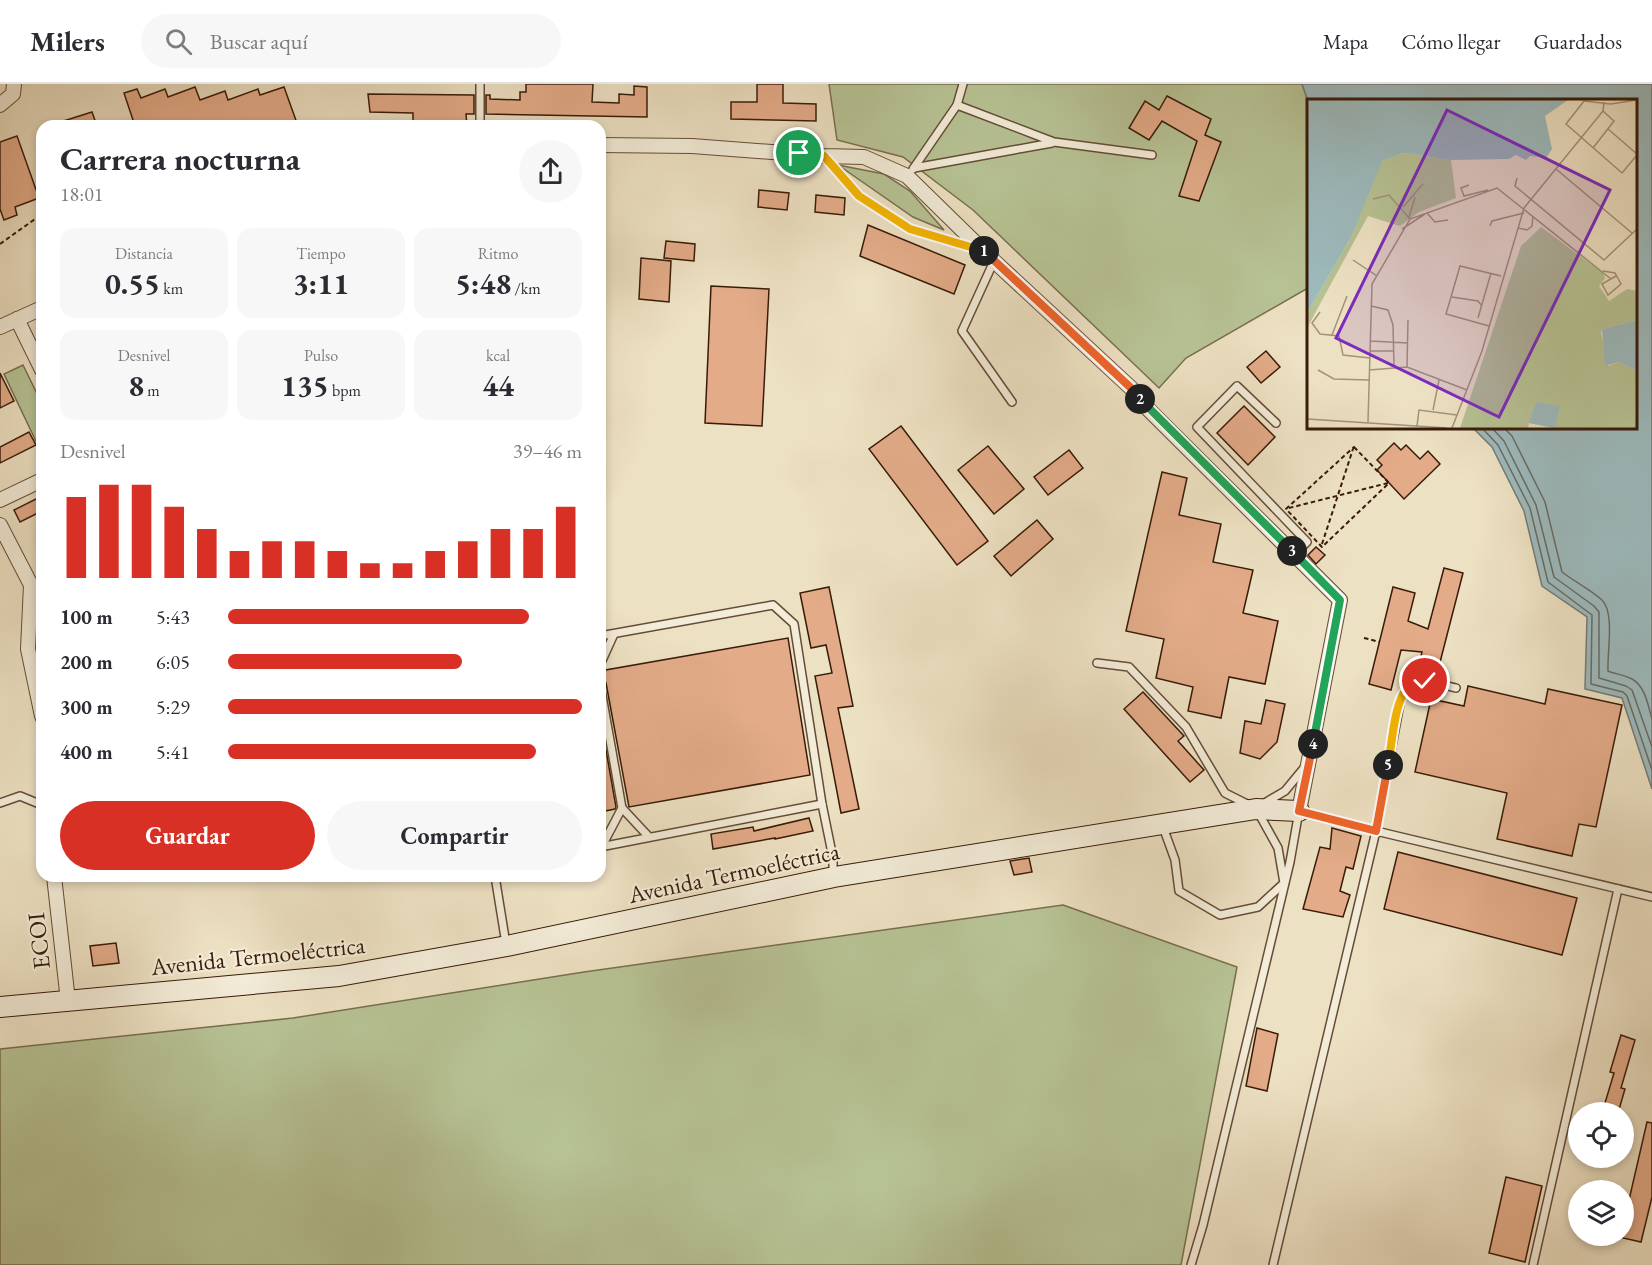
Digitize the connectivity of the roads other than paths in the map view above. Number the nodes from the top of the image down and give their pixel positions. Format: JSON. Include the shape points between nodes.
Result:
{"nodes":[{"id":1,"x":14,"y":84,"type":"edge"},
{"id":2,"x":480,"y":84,"type":"edge"},
{"id":3,"x":963,"y":84,"type":"edge"},
{"id":4,"x":0,"y":105,"type":"edge"},
{"id":5,"x":957,"y":105,"type":"junction"},
{"id":6,"x":480,"y":120,"type":"edge"},
{"id":7,"x":1054,"y":142,"type":"junction"},
{"id":8,"x":606,"y":145,"type":"edge"},
{"id":9,"x":1152,"y":155,"type":"dead end"},
{"id":10,"x":824,"y":156,"type":"junction"},
{"id":11,"x":910,"y":172,"type":"junction"},
{"id":12,"x":989,"y":256,"type":"junction"},
{"id":13,"x":36,"y":311,"type":"edge"},
{"id":14,"x":17,"y":319,"type":"junction"},
{"id":15,"x":0,"y":327,"type":"edge"},
{"id":16,"x":36,"y":358,"type":"edge"},
{"id":17,"x":1012,"y":402,"type":"dead end"},
{"id":18,"x":1276,"y":423,"type":"dead end"},
{"id":19,"x":36,"y":483,"type":"edge"},
{"id":20,"x":0,"y":500,"type":"edge"},
{"id":21,"x":0,"y":525,"type":"edge"},
{"id":22,"x":1295,"y":554,"type":"junction"},
{"id":23,"x":36,"y":581,"type":"edge"},
{"id":24,"x":36,"y":590,"type":"edge"},
{"id":25,"x":614,"y":634,"type":"junction"},
{"id":26,"x":606,"y":635,"type":"edge"},
{"id":27,"x":606,"y":652,"type":"edge"},
{"id":28,"x":1097,"y":663,"type":"dead end"},
{"id":29,"x":36,"y":687,"type":"edge"},
{"id":30,"x":1456,"y":688,"type":"dead end"},
{"id":31,"x":606,"y":718,"type":"edge"},
{"id":32,"x":1310,"y":761,"type":"junction"},
{"id":33,"x":0,"y":803,"type":"edge"},
{"id":34,"x":36,"y":803,"type":"edge"},
{"id":35,"x":822,"y":804,"type":"junction"},
{"id":36,"x":622,"y":808,"type":"junction"},
{"id":37,"x":1256,"y":809,"type":"junction"},
{"id":38,"x":1299,"y":811,"type":"junction"},
{"id":39,"x":1162,"y":824,"type":"junction"},
{"id":40,"x":1376,"y":831,"type":"junction"},
{"id":41,"x":649,"y":837,"type":"junction"},
{"id":42,"x":606,"y":838,"type":"edge"},
{"id":43,"x":606,"y":846,"type":"edge"},
{"id":44,"x":834,"y":877,"type":"junction"},
{"id":45,"x":55,"y":882,"type":"edge"},
{"id":46,"x":496,"y":882,"type":"edge"},
{"id":47,"x":1284,"y":883,"type":"junction"},
{"id":48,"x":1618,"y":889,"type":"junction"},
{"id":49,"x":1652,"y":897,"type":"edge"},
{"id":50,"x":507,"y":946,"type":"junction"},
{"id":51,"x":68,"y":1001,"type":"junction"},
{"id":52,"x":0,"y":1007,"type":"edge"},
{"id":53,"x":1191,"y":1265,"type":"edge"},
{"id":54,"x":1273,"y":1265,"type":"edge"},
{"id":55,"x":1533,"y":1265,"type":"edge"}],
"edges":[{"from":1,"to":4,"type":"street","via":[[13,94]]},
{"from":2,"to":6,"type":"lane"},
{"from":3,"to":5,"type":"lane"},
{"from":5,"to":7,"type":"lane"},
{"from":5,"to":11,"type":"lane"},
{"from":7,"to":9,"type":"lane"},
{"from":7,"to":11,"type":"lane"},
{"from":8,"to":10,"type":"street","via":[[692,146]]},
{"from":10,"to":11,"type":"street","via":[[864,156]]},
{"from":10,"to":12,"type":"lane","via":[[859,196],[910,229]]},
{"from":11,"to":12,"type":"street"},
{"from":12,"to":17,"type":"lane","via":[[962,331]]},
{"from":12,"to":22,"type":"street","via":[[1131,388]]},
{"from":13,"to":14,"type":"street"},
{"from":14,"to":15,"type":"street"},
{"from":14,"to":16,"type":"street"},
{"from":18,"to":22,"type":"lane","via":[[1237,386],[1197,427],[1307,542]]},
{"from":19,"to":20,"type":"street"},
{"from":21,"to":23,"type":"street"},
{"from":22,"to":32,"type":"street","via":[[1340,600]]},
{"from":24,"to":29,"type":"street","via":[[28,649]]},
{"from":25,"to":26,"type":"lane"},
{"from":25,"to":27,"type":"lane"},
{"from":25,"to":35,"type":"lane","via":[[772,606],[794,624]]},
{"from":28,"to":37,"type":"lane","via":[[1129,667],[1186,727],[1225,793]]},
{"from":30,"to":40,"type":"lane","via":[[1417,681],[1408,686],[1401,698]]},
{"from":31,"to":36,"type":"lane"},
{"from":32,"to":37,"type":"lane","via":[[1285,791]]},
{"from":32,"to":38,"type":"street"},
{"from":33,"to":34,"type":"lane","via":[[20,796]]},
{"from":35,"to":41,"type":"lane"},
{"from":35,"to":44,"type":"lane"},
{"from":36,"to":41,"type":"lane"},
{"from":36,"to":42,"type":"lane"},
{"from":37,"to":38,"type":"main road","name":"Avenida Termoeléctrica"},
{"from":37,"to":39,"type":"main road","name":"Avenida Termoeléctrica"},
{"from":37,"to":47,"type":"lane","via":[[1278,848]]},
{"from":38,"to":40,"type":"lane"},
{"from":38,"to":47,"type":"lane"},
{"from":39,"to":44,"type":"main road","name":"Avenida Termoeléctrica"},
{"from":39,"to":47,"type":"lane","via":[[1175,860],[1179,891],[1220,915],[1258,907]]},
{"from":40,"to":48,"type":"lane"},
{"from":40,"to":54,"type":"lane"},
{"from":41,"to":43,"type":"lane"},
{"from":44,"to":50,"type":"main road","name":"Avenida Termoeléctrica"},
{"from":45,"to":51,"type":"street","name":"ECOI"},
{"from":46,"to":50,"type":"lane"},
{"from":47,"to":53,"type":"lane"},
{"from":48,"to":49,"type":"lane"},
{"from":48,"to":55,"type":"lane"},
{"from":50,"to":51,"type":"main road","name":"Avenida Termoeléctrica","via":[[339,976]]},
{"from":51,"to":52,"type":"main road","name":"Avenida Termoeléctrica"}]}
